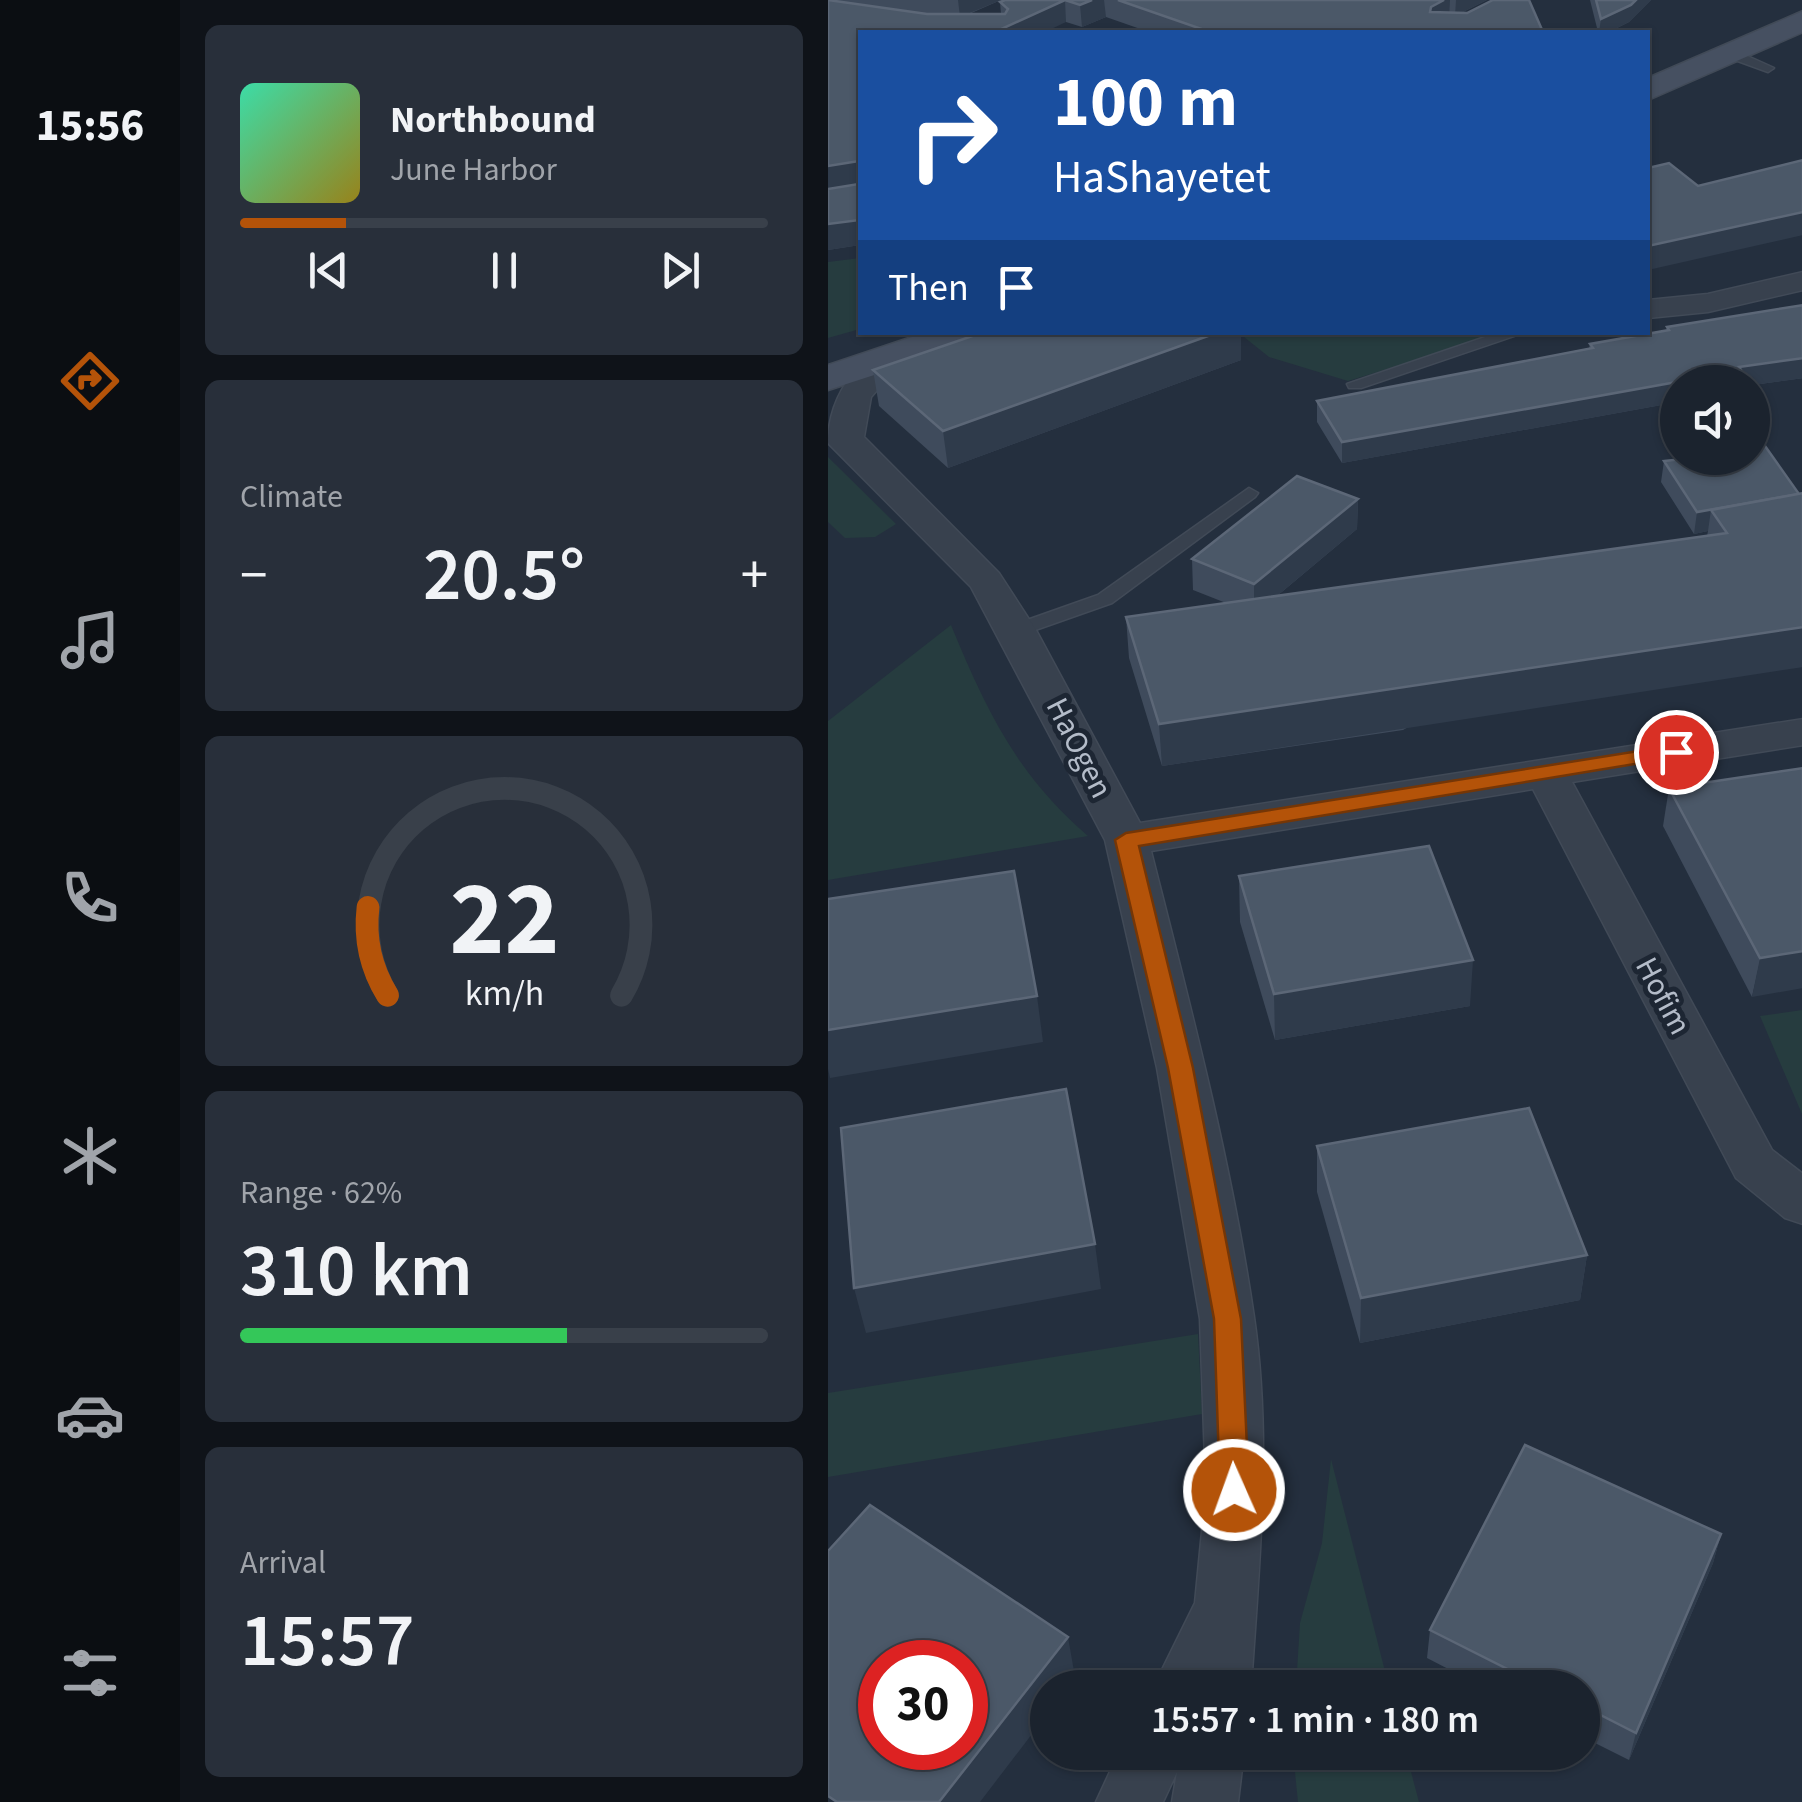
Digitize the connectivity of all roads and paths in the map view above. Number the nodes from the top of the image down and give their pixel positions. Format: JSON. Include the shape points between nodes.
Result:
{"nodes":[{"id":1,"x":1781,"y":0,"type":"edge"},
{"id":2,"x":1802,"y":20,"type":"edge"},
{"id":3,"x":1729,"y":53,"type":"junction"},
{"id":4,"x":1650,"y":59,"type":"edge"},
{"id":5,"x":1768,"y":68,"type":"dead end"},
{"id":6,"x":1650,"y":89,"type":"edge"},
{"id":7,"x":1802,"y":281,"type":"edge"},
{"id":8,"x":1650,"y":309,"type":"edge"},
{"id":9,"x":952,"y":335,"type":"edge"},
{"id":10,"x":1509,"y":335,"type":"edge"},
{"id":11,"x":828,"y":348,"type":"edge"},
{"id":12,"x":881,"y":348,"type":"edge"},
{"id":13,"x":828,"y":378,"type":"edge"},
{"id":14,"x":1355,"y":384,"type":"dead end"},
{"id":15,"x":838,"y":434,"type":"edge"},
{"id":16,"x":1249,"y":492,"type":"dead end"},
{"id":17,"x":1018,"y":630,"type":"junction"},
{"id":18,"x":1802,"y":732,"type":"edge"},
{"id":19,"x":1546,"y":771,"type":"junction"},
{"id":20,"x":1126,"y":840,"type":"junction"},
{"id":21,"x":1802,"y":1203,"type":"edge"},
{"id":22,"x":1228,"y":1596,"type":"junction"},
{"id":23,"x":1193,"y":1670,"type":"edge"},
{"id":24,"x":1221,"y":1670,"type":"edge"},
{"id":25,"x":1144,"y":1770,"type":"edge"},
{"id":26,"x":1209,"y":1770,"type":"edge"},
{"id":27,"x":1129,"y":1802,"type":"edge"},
{"id":28,"x":1205,"y":1802,"type":"edge"}],
"edges":[{"from":1,"to":4,"type":"street"},
{"from":2,"to":3,"type":"street"},
{"from":3,"to":5,"type":"lane"},
{"from":3,"to":6,"type":"street"},
{"from":7,"to":8,"type":"street","via":[[1708,304]]},
{"from":9,"to":12,"type":"street"},
{"from":10,"to":14,"type":"lane"},
{"from":11,"to":12,"type":"street"},
{"from":12,"to":13,"type":"street"},
{"from":12,"to":15,"type":"street","name":"HaOgen"},
{"from":15,"to":17,"type":"street","name":"HaOgen","via":[[986,581]]},
{"from":16,"to":17,"type":"lane","via":[[1104,599]]},
{"from":17,"to":20,"type":"street","name":"HaOgen"},
{"from":18,"to":19,"type":"street"},
{"from":19,"to":20,"type":"street"},
{"from":19,"to":21,"type":"street","name":"Hofim","via":[[1754,1164]]},
{"from":20,"to":22,"type":"street","name":"HaOgen","via":[[1180,1068],[1228,1319],[1234,1490]]},
{"from":22,"to":23,"type":"street","name":"HaOgen"},
{"from":22,"to":24,"type":"street","name":"HaOgen"},
{"from":25,"to":27,"type":"street"},
{"from":26,"to":28,"type":"street"}]}
